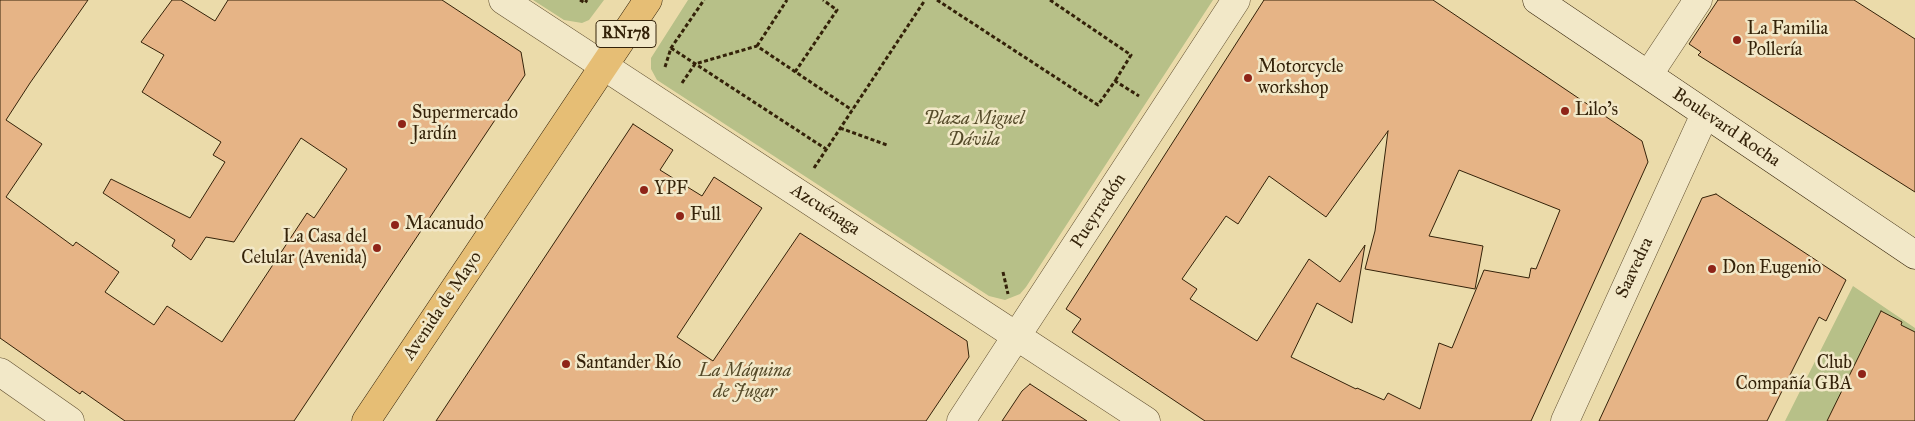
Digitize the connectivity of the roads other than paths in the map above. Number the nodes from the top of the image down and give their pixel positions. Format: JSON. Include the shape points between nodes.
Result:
{"nodes":[{"id":1,"x":503,"y":0,"type":"edge"},
{"id":2,"x":648,"y":0,"type":"edge"},
{"id":3,"x":1236,"y":0,"type":"edge"},
{"id":4,"x":1537,"y":0,"type":"edge"},
{"id":5,"x":1698,"y":0,"type":"edge"},
{"id":6,"x":604,"y":67,"type":"junction"},
{"id":7,"x":1648,"y":74,"type":"junction"},
{"id":8,"x":1706,"y":114,"type":"junction"},
{"id":9,"x":1915,"y":255,"type":"edge"},
{"id":10,"x":1018,"y":336,"type":"junction"},
{"id":11,"x":0,"y":372,"type":"edge"},
{"id":12,"x":70,"y":421,"type":"edge"},
{"id":13,"x":366,"y":421,"type":"edge"},
{"id":14,"x":961,"y":421,"type":"edge"},
{"id":15,"x":1146,"y":421,"type":"edge"},
{"id":16,"x":1565,"y":421,"type":"edge"}],
"edges":[{"from":1,"to":6,"type":"street","name":"Azcuénaga"},
{"from":2,"to":6,"type":"main road","number":"RN178"},
{"from":3,"to":10,"type":"street","name":"Pueyrredón"},
{"from":4,"to":7,"type":"street","name":"Boulevard Rocha"},
{"from":5,"to":7,"type":"street"},
{"from":6,"to":10,"type":"street","name":"Azcuénaga"},
{"from":6,"to":13,"type":"main road","name":"Avenida de Mayo","number":"RN178"},
{"from":7,"to":8,"type":"street","name":"Boulevard Rocha"},
{"from":8,"to":9,"type":"street","name":"Boulevard Rocha"},
{"from":8,"to":16,"type":"street","name":"Saavedra"},
{"from":10,"to":14,"type":"street","name":"Pueyrredón"},
{"from":10,"to":15,"type":"street","name":"Azcuénaga"},
{"from":11,"to":12,"type":"street"}]}
